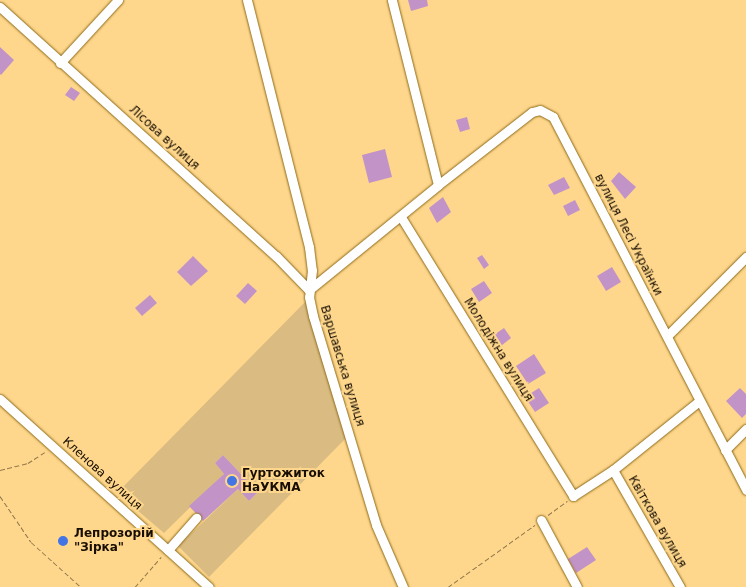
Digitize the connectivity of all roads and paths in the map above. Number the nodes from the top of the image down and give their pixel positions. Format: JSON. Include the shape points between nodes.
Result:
{"nodes":[{"id":1,"x":118,"y":0,"type":"edge"},
{"id":2,"x":247,"y":0,"type":"edge"},
{"id":3,"x":392,"y":0,"type":"edge"},
{"id":4,"x":0,"y":7,"type":"edge"},
{"id":5,"x":60,"y":62,"type":"junction"},
{"id":6,"x":438,"y":185,"type":"junction"},
{"id":7,"x":401,"y":217,"type":"junction"},
{"id":8,"x":746,"y":257,"type":"edge"},
{"id":9,"x":309,"y":290,"type":"junction"},
{"id":10,"x":667,"y":336,"type":"junction"},
{"id":11,"x":0,"y":399,"type":"edge"},
{"id":12,"x":699,"y":401,"type":"junction"},
{"id":13,"x":746,"y":429,"type":"edge"},
{"id":14,"x":53,"y":446,"type":"junction"},
{"id":15,"x":725,"y":450,"type":"junction"},
{"id":16,"x":0,"y":470,"type":"edge"},
{"id":17,"x":613,"y":470,"type":"junction"},
{"id":18,"x":746,"y":490,"type":"edge"},
{"id":19,"x":0,"y":496,"type":"edge"},
{"id":20,"x":573,"y":496,"type":"junction"},
{"id":21,"x":196,"y":518,"type":"dead end"},
{"id":22,"x":542,"y":520,"type":"junction"},
{"id":23,"x":168,"y":550,"type":"junction"},
{"id":24,"x":81,"y":587,"type":"edge"},
{"id":25,"x":136,"y":587,"type":"edge"},
{"id":26,"x":209,"y":587,"type":"edge"},
{"id":27,"x":403,"y":587,"type":"edge"},
{"id":28,"x":448,"y":587,"type":"edge"},
{"id":29,"x":577,"y":587,"type":"edge"},
{"id":30,"x":680,"y":587,"type":"edge"}],
"edges":[{"from":1,"to":5,"type":"street"},
{"from":2,"to":9,"type":"street","name":"Варшавська вулиця","via":[[309,247],[312,270]]},
{"from":3,"to":6,"type":"street"},
{"from":4,"to":5,"type":"street","name":"Лісова вулиця"},
{"from":5,"to":9,"type":"street","name":"Лісова вулиця","via":[[269,249]]},
{"from":6,"to":7,"type":"street"},
{"from":6,"to":10,"type":"street","name":"вулиця Лесі Українки","via":[[532,112],[547,112]]},
{"from":7,"to":9,"type":"street"},
{"from":7,"to":20,"type":"street","name":"Молодіжна вулиця"},
{"from":8,"to":10,"type":"street"},
{"from":9,"to":27,"type":"street","name":"Варшавська вулиця","via":[[313,316],[376,525]]},
{"from":10,"to":12,"type":"street","name":"вулиця Лесі Українки"},
{"from":11,"to":14,"type":"street","name":"Кленова вулиця"},
{"from":12,"to":15,"type":"street","name":"вулиця Лесі Українки"},
{"from":12,"to":17,"type":"street"},
{"from":13,"to":15,"type":"street"},
{"from":14,"to":16,"type":"path","via":[[28,463]]},
{"from":14,"to":23,"type":"street","name":"Кленова вулиця"},
{"from":15,"to":18,"type":"street","name":"вулиця Лесі Українки"},
{"from":17,"to":20,"type":"street"},
{"from":17,"to":30,"type":"street","name":"Квіткова вулиця"},
{"from":19,"to":24,"type":"path","via":[[31,542]]},
{"from":20,"to":22,"type":"path"},
{"from":21,"to":23,"type":"street"},
{"from":22,"to":28,"type":"path"},
{"from":22,"to":29,"type":"street"},
{"from":23,"to":25,"type":"path"},
{"from":23,"to":26,"type":"street","name":"Кленова вулиця"}]}
